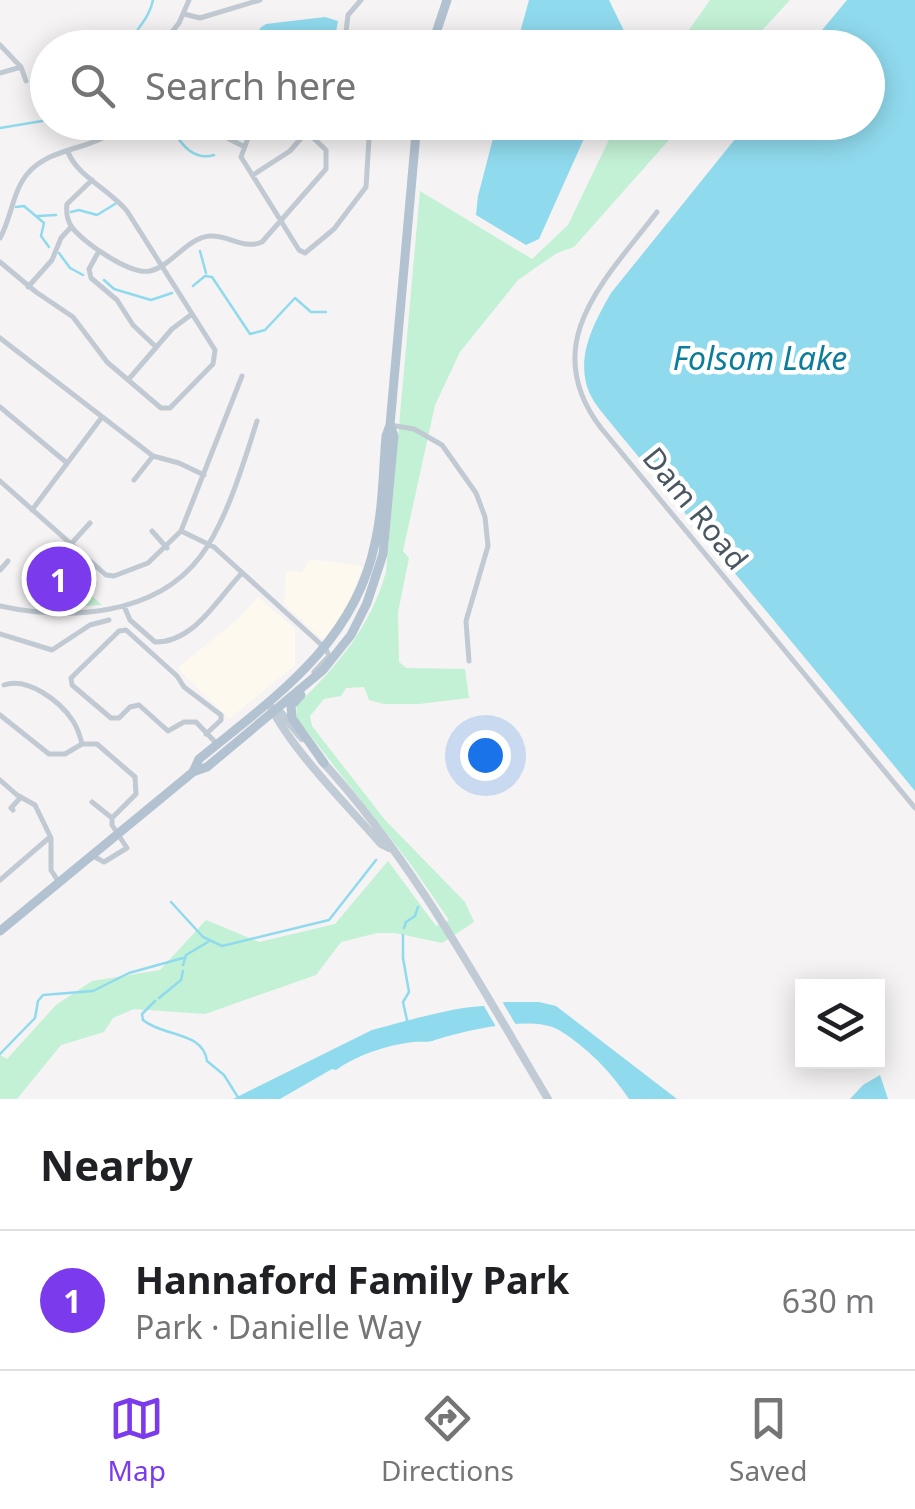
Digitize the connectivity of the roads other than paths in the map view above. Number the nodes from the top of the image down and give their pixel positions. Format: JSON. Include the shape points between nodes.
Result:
{"nodes":[{"id":1,"x":189,"y":0,"type":"edge"},
{"id":2,"x":260,"y":0,"type":"edge"},
{"id":3,"x":446,"y":0,"type":"edge"},
{"id":4,"x":356,"y":2,"type":"edge"},
{"id":5,"x":184,"y":14,"type":"junction"},
{"id":6,"x":172,"y":30,"type":"edge"},
{"id":7,"x":345,"y":30,"type":"edge"},
{"id":8,"x":437,"y":30,"type":"edge"},
{"id":9,"x":0,"y":45,"type":"edge"},
{"id":10,"x":21,"y":67,"type":"junction"},
{"id":11,"x":0,"y":73,"type":"edge"},
{"id":12,"x":26,"y":81,"type":"dead end"},
{"id":13,"x":101,"y":140,"type":"edge"},
{"id":14,"x":231,"y":140,"type":"edge"},
{"id":15,"x":246,"y":140,"type":"edge"},
{"id":16,"x":299,"y":140,"type":"edge"},
{"id":17,"x":315,"y":140,"type":"edge"},
{"id":18,"x":369,"y":140,"type":"edge"},
{"id":19,"x":415,"y":140,"type":"edge"},
{"id":20,"x":244,"y":146,"type":"junction"},
{"id":21,"x":68,"y":152,"type":"junction"},
{"id":22,"x":252,"y":176,"type":"junction"},
{"id":23,"x":92,"y":180,"type":"junction"},
{"id":24,"x":657,"y":212,"type":"dead end"},
{"id":25,"x":281,"y":220,"type":"junction"},
{"id":26,"x":72,"y":227,"type":"junction"},
{"id":27,"x":0,"y":238,"type":"edge"},
{"id":28,"x":99,"y":250,"type":"junction"},
{"id":29,"x":0,"y":262,"type":"edge"},
{"id":30,"x":162,"y":265,"type":"junction"},
{"id":31,"x":28,"y":287,"type":"junction"},
{"id":32,"x":192,"y":314,"type":"junction"},
{"id":33,"x":0,"y":338,"type":"edge"},
{"id":34,"x":156,"y":347,"type":"junction"},
{"id":35,"x":242,"y":376,"type":"dead end"},
{"id":36,"x":128,"y":380,"type":"junction"},
{"id":37,"x":0,"y":407,"type":"edge"},
{"id":38,"x":102,"y":417,"type":"junction"},
{"id":39,"x":258,"y":421,"type":"dead end"},
{"id":40,"x":390,"y":425,"type":"junction"},
{"id":41,"x":154,"y":456,"type":"junction"},
{"id":42,"x":67,"y":463,"type":"junction"},
{"id":43,"x":204,"y":476,"type":"junction"},
{"id":44,"x":134,"y":480,"type":"dead end"},
{"id":45,"x":0,"y":481,"type":"edge"},
{"id":46,"x":32,"y":510,"type":"junction"},
{"id":47,"x":90,"y":523,"type":"dead end"},
{"id":48,"x":182,"y":531,"type":"junction"},
{"id":49,"x":152,"y":532,"type":"dead end"},
{"id":50,"x":71,"y":544,"type":"junction"},
{"id":51,"x":208,"y":545,"type":"junction"},
{"id":52,"x":167,"y":548,"type":"junction"},
{"id":53,"x":8,"y":561,"type":"dead end"},
{"id":54,"x":0,"y":570,"type":"edge"},
{"id":55,"x":242,"y":573,"type":"junction"},
{"id":56,"x":0,"y":606,"type":"edge"},
{"id":57,"x":124,"y":606,"type":"junction"},
{"id":58,"x":110,"y":620,"type":"dead end"},
{"id":59,"x":0,"y":634,"type":"edge"},
{"id":60,"x":326,"y":649,"type":"junction"},
{"id":61,"x":469,"y":661,"type":"dead end"},
{"id":62,"x":315,"y":678,"type":"junction"},
{"id":63,"x":1,"y":684,"type":"edge"},
{"id":64,"x":303,"y":687,"type":"junction"},
{"id":65,"x":271,"y":707,"type":"junction"},
{"id":66,"x":0,"y":715,"type":"edge"},
{"id":67,"x":206,"y":734,"type":"junction"},
{"id":68,"x":82,"y":744,"type":"junction"},
{"id":69,"x":215,"y":746,"type":"junction"},
{"id":70,"x":324,"y":763,"type":"junction"},
{"id":71,"x":193,"y":772,"type":"junction"},
{"id":72,"x":0,"y":780,"type":"edge"},
{"id":73,"x":0,"y":791,"type":"edge"},
{"id":74,"x":14,"y":792,"type":"junction"},
{"id":75,"x":21,"y":796,"type":"junction"},
{"id":76,"x":92,"y":802,"type":"dead end"},
{"id":77,"x":915,"y":808,"type":"edge"},
{"id":78,"x":13,"y":810,"type":"dead end"},
{"id":79,"x":112,"y":818,"type":"junction"},
{"id":80,"x":118,"y":835,"type":"junction"},
{"id":81,"x":50,"y":837,"type":"junction"},
{"id":82,"x":389,"y":848,"type":"junction"},
{"id":83,"x":93,"y":856,"type":"junction"},
{"id":84,"x":0,"y":880,"type":"edge"},
{"id":85,"x":60,"y":884,"type":"junction"},
{"id":86,"x":0,"y":931,"type":"edge"},
{"id":87,"x":548,"y":1099,"type":"edge"}],
"edges":[{"from":1,"to":5,"type":"street"},
{"from":2,"to":5,"type":"street","via":[[200,18]]},
{"from":3,"to":8,"type":"main road"},
{"from":4,"to":7,"type":"street"},
{"from":5,"to":6,"type":"street"},
{"from":9,"to":10,"type":"street"},
{"from":10,"to":11,"type":"street"},
{"from":10,"to":12,"type":"street"},
{"from":13,"to":21,"type":"street"},
{"from":14,"to":20,"type":"street"},
{"from":15,"to":20,"type":"street"},
{"from":16,"to":22,"type":"street"},
{"from":17,"to":25,"type":"street","via":[[328,163]]},
{"from":18,"to":25,"type":"street","via":[[366,187],[334,229],[305,253]]},
{"from":19,"to":40,"type":"main road"},
{"from":20,"to":22,"type":"street","via":[[240,154]]},
{"from":21,"to":23,"type":"street"},
{"from":21,"to":27,"type":"street","via":[[31,170]]},
{"from":22,"to":25,"type":"street"},
{"from":23,"to":26,"type":"street","via":[[67,204]]},
{"from":23,"to":30,"type":"street","via":[[118,200]]},
{"from":24,"to":77,"type":"street","name":"Dam Road","via":[[586,309],[575,351],[581,394],[601,428]]},
{"from":25,"to":30,"type":"street","via":[[257,245],[202,238]]},
{"from":26,"to":28,"type":"street"},
{"from":26,"to":31,"type":"street"},
{"from":28,"to":30,"type":"street","via":[[144,272]]},
{"from":28,"to":34,"type":"street","via":[[91,278]]},
{"from":29,"to":31,"type":"street"},
{"from":30,"to":32,"type":"street"},
{"from":31,"to":36,"type":"street","via":[[73,316]]},
{"from":32,"to":34,"type":"street"},
{"from":32,"to":36,"type":"street","via":[[216,360],[170,408],[160,408]]},
{"from":33,"to":38,"type":"street"},
{"from":34,"to":36,"type":"street"},
{"from":35,"to":43,"type":"street"},
{"from":37,"to":42,"type":"street"},
{"from":38,"to":41,"type":"street"},
{"from":38,"to":42,"type":"street"},
{"from":39,"to":51,"type":"street"},
{"from":40,"to":60,"type":"main road","via":[[368,570]]},
{"from":40,"to":61,"type":"street","via":[[435,439],[480,504],[488,546],[466,620]]},
{"from":40,"to":62,"type":"main road","via":[[389,505],[378,575],[351,635]]},
{"from":41,"to":43,"type":"street"},
{"from":41,"to":44,"type":"street"},
{"from":42,"to":46,"type":"street"},
{"from":43,"to":48,"type":"street"},
{"from":45,"to":46,"type":"street"},
{"from":46,"to":50,"type":"street"},
{"from":47,"to":50,"type":"street"},
{"from":48,"to":51,"type":"street"},
{"from":48,"to":52,"type":"street"},
{"from":49,"to":52,"type":"street"},
{"from":50,"to":52,"type":"street","via":[[112,576],[143,566]]},
{"from":51,"to":55,"type":"street"},
{"from":51,"to":57,"type":"street","via":[[168,586]]},
{"from":53,"to":54,"type":"street"},
{"from":55,"to":57,"type":"street","via":[[195,626],[166,642],[155,642]]},
{"from":55,"to":60,"type":"street"},
{"from":56,"to":57,"type":"street","via":[[70,613]]},
{"from":58,"to":59,"type":"street","via":[[52,650]]},
{"from":60,"to":64,"type":"street","via":[[328,658]]},
{"from":60,"to":65,"type":"main road"},
{"from":62,"to":64,"type":"main road"},
{"from":62,"to":70,"type":"main road","via":[[290,710]]},
{"from":63,"to":68,"type":"street","via":[[40,691],[71,718]]},
{"from":64,"to":65,"type":"main road"},
{"from":65,"to":69,"type":"main road"},
{"from":65,"to":70,"type":"main road"},
{"from":65,"to":71,"type":"main road","via":[[207,767]]},
{"from":65,"to":82,"type":"main road"},
{"from":66,"to":68,"type":"street","via":[[49,754]]},
{"from":67,"to":67,"type":"street","via":[[190,720],[168,731],[137,704],[111,718],[70,678],[126,630],[220,715]]},
{"from":67,"to":69,"type":"street"},
{"from":68,"to":79,"type":"street","via":[[100,746],[137,780],[134,797]]},
{"from":69,"to":71,"type":"main road"},
{"from":70,"to":82,"type":"main road"},
{"from":71,"to":80,"type":"main road"},
{"from":72,"to":74,"type":"street"},
{"from":73,"to":74,"type":"street"},
{"from":74,"to":75,"type":"street"},
{"from":75,"to":78,"type":"street"},
{"from":75,"to":81,"type":"street","via":[[35,805]]},
{"from":76,"to":79,"type":"street"},
{"from":79,"to":80,"type":"street"},
{"from":80,"to":83,"type":"main road"},
{"from":80,"to":83,"type":"street","via":[[127,848],[119,856],[104,862]]},
{"from":81,"to":84,"type":"street"},
{"from":81,"to":85,"type":"street","via":[[50,870]]},
{"from":82,"to":87,"type":"main road","via":[[443,923]]},
{"from":83,"to":85,"type":"main road"},
{"from":85,"to":86,"type":"main road"}]}
